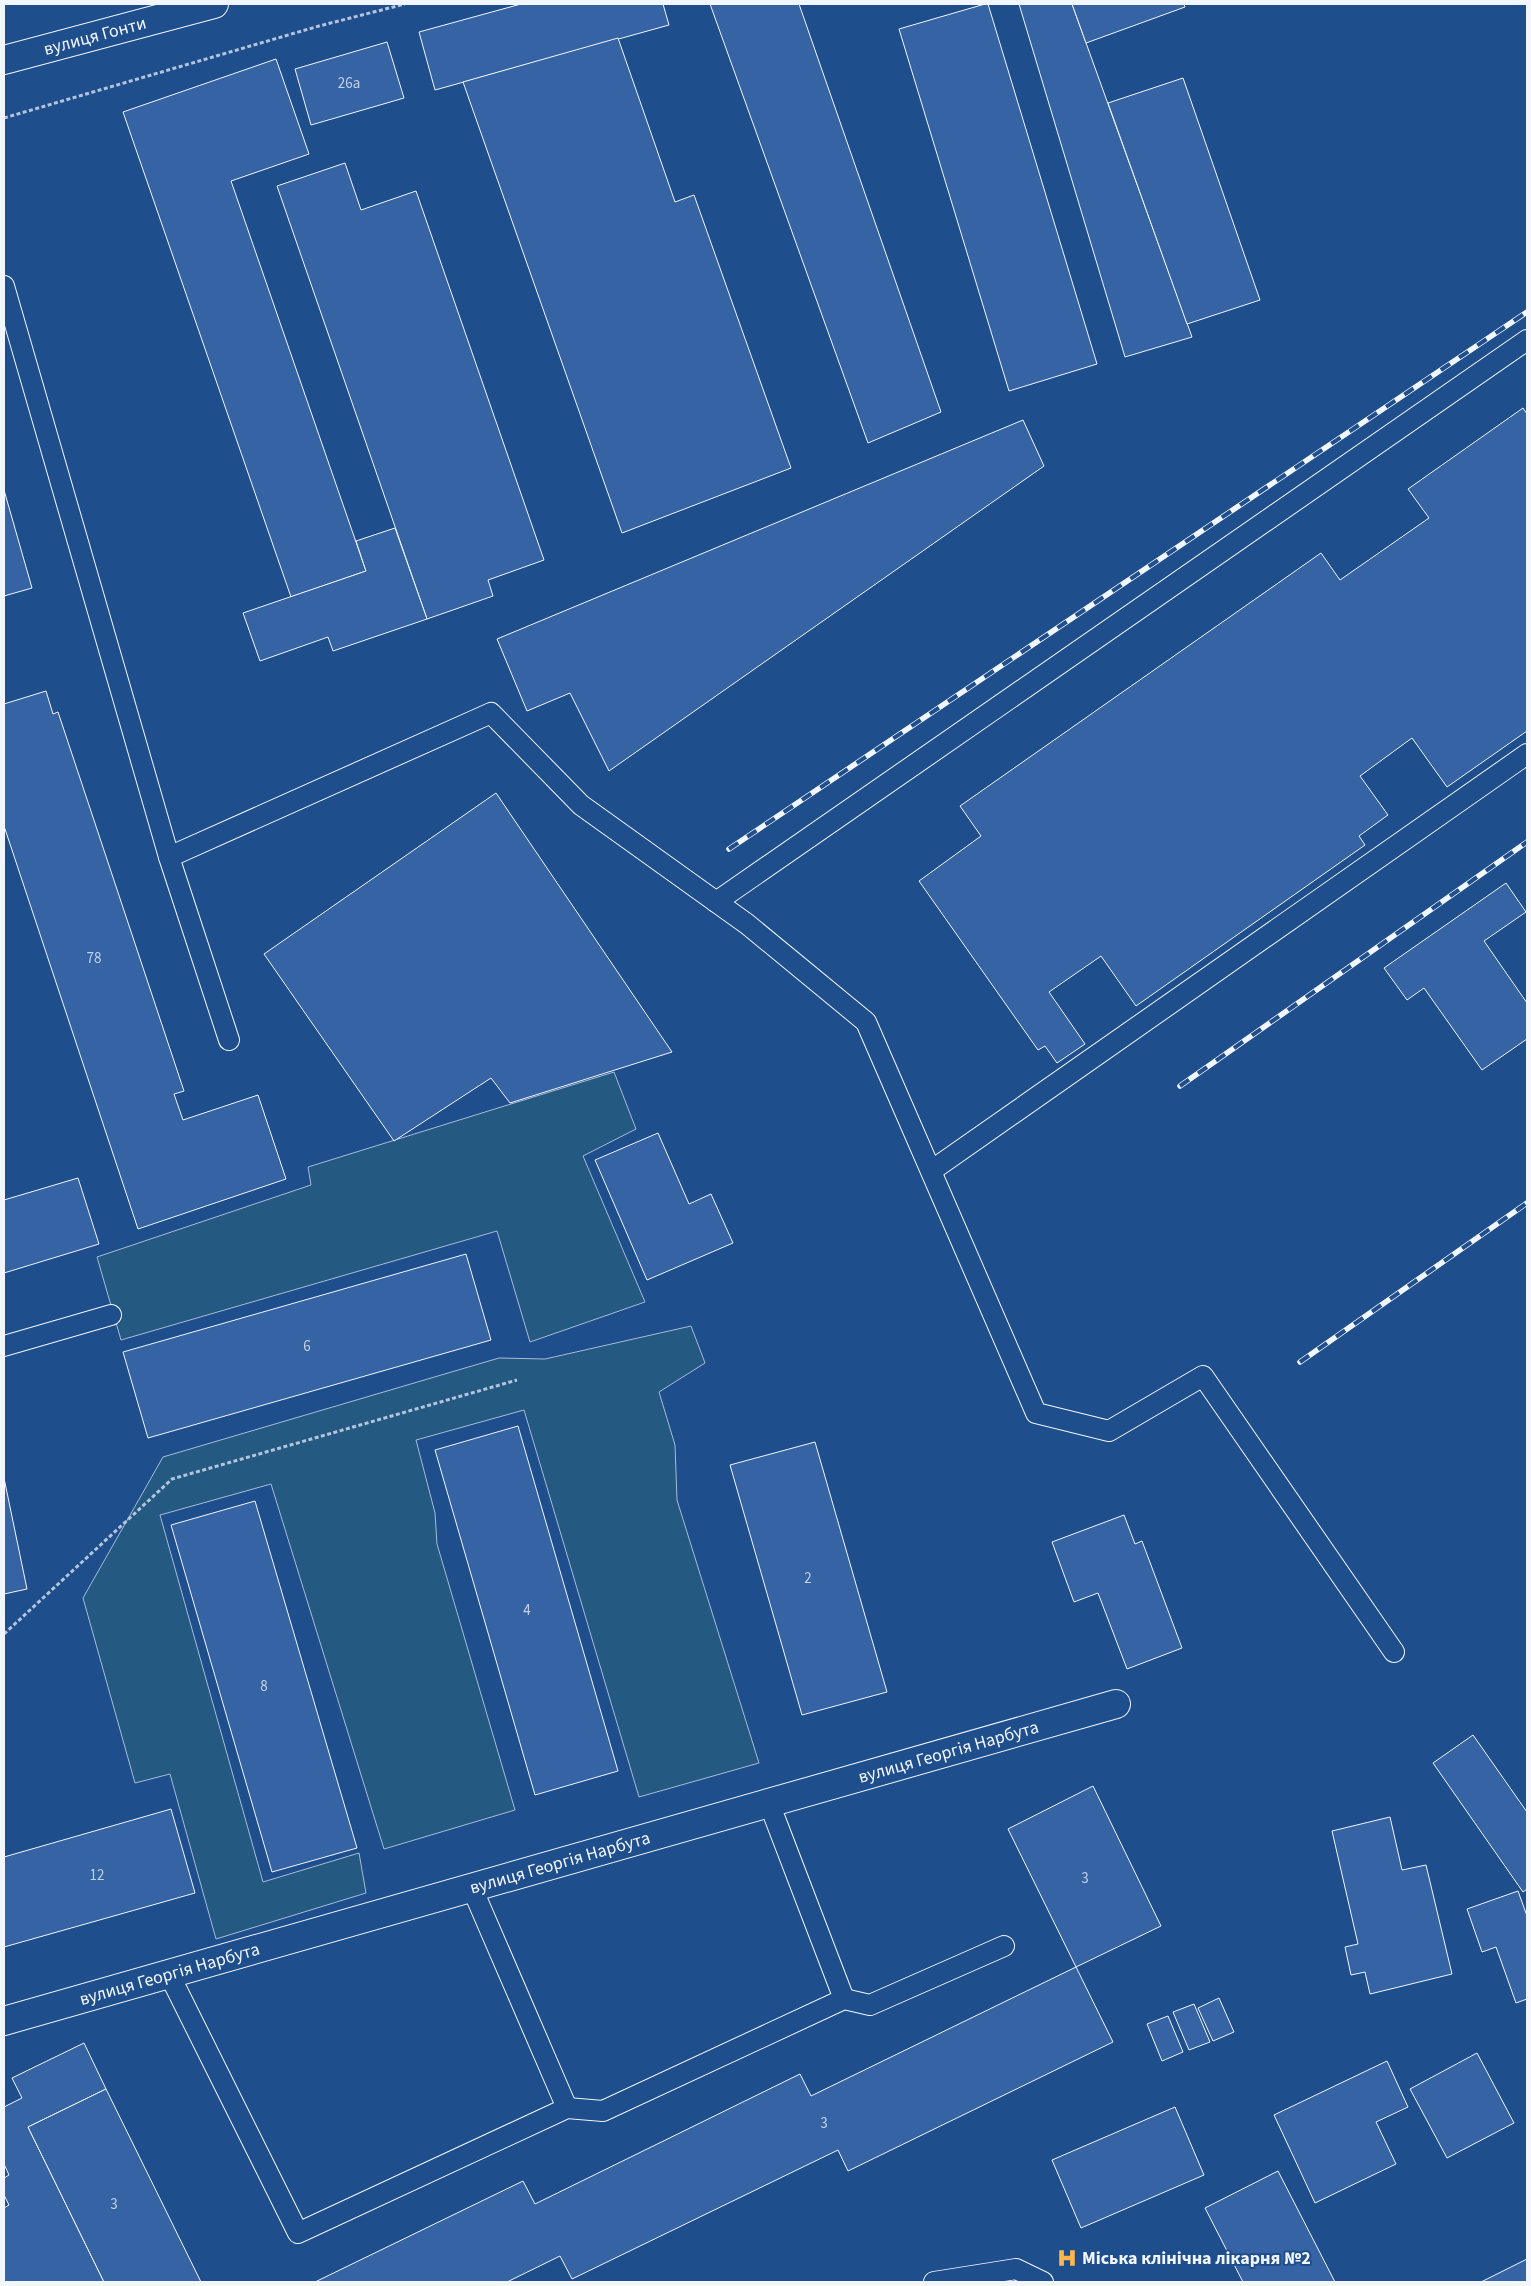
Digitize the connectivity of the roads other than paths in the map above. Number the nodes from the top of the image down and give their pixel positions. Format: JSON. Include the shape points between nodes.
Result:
{"nodes":[{"id":1,"x":214,"y":4,"type":"edge"},
{"id":2,"x":4,"y":60,"type":"edge"},
{"id":3,"x":4,"y":286,"type":"edge"},
{"id":4,"x":1527,"y":340,"type":"edge"},
{"id":5,"x":1527,"y":754,"type":"edge"},
{"id":6,"x":169,"y":856,"type":"junction"},
{"id":7,"x":716,"y":902,"type":"junction"},
{"id":8,"x":229,"y":1040,"type":"dead end"},
{"id":9,"x":931,"y":1171,"type":"junction"},
{"id":10,"x":111,"y":1315,"type":"dead end"},
{"id":11,"x":4,"y":1346,"type":"edge"},
{"id":12,"x":1394,"y":1652,"type":"dead end"},
{"id":13,"x":1116,"y":1704,"type":"dead end"},
{"id":14,"x":769,"y":1803,"type":"junction"},
{"id":15,"x":472,"y":1888,"type":"junction"},
{"id":16,"x":1004,"y":1946,"type":"dead end"},
{"id":17,"x":169,"y":1974,"type":"junction"},
{"id":18,"x":844,"y":1999,"type":"junction"},
{"id":19,"x":4,"y":2021,"type":"edge"},
{"id":20,"x":567,"y":2108,"type":"junction"},
{"id":21,"x":934,"y":2282,"type":"edge"},
{"id":22,"x":1043,"y":2282,"type":"edge"}],
"edges":[{"from":1,"to":2,"type":"street","name":"вулиця Гонти"},
{"from":3,"to":6,"type":"lane"},
{"from":4,"to":7,"type":"lane"},
{"from":5,"to":9,"type":"lane"},
{"from":6,"to":7,"type":"lane","via":[[491,713],[581,805]]},
{"from":6,"to":8,"type":"lane"},
{"from":7,"to":9,"type":"lane","via":[[866,1022]]},
{"from":9,"to":12,"type":"lane","via":[[1036,1413],[1109,1431],[1203,1376]]},
{"from":10,"to":11,"type":"lane"},
{"from":13,"to":14,"type":"street","name":"вулиця Георгія Нарбута"},
{"from":14,"to":15,"type":"street","name":"вулиця Георгія Нарбута"},
{"from":14,"to":18,"type":"lane"},
{"from":15,"to":17,"type":"street","name":"вулиця Георгія Нарбута"},
{"from":15,"to":20,"type":"lane"},
{"from":16,"to":18,"type":"lane","via":[[870,2005]]},
{"from":17,"to":19,"type":"street","name":"вулиця Георгія Нарбута"},
{"from":17,"to":20,"type":"lane","via":[[298,2233]]},
{"from":18,"to":20,"type":"lane","via":[[603,2110]]},
{"from":21,"to":22,"type":"lane","via":[[1016,2269]]}]}
